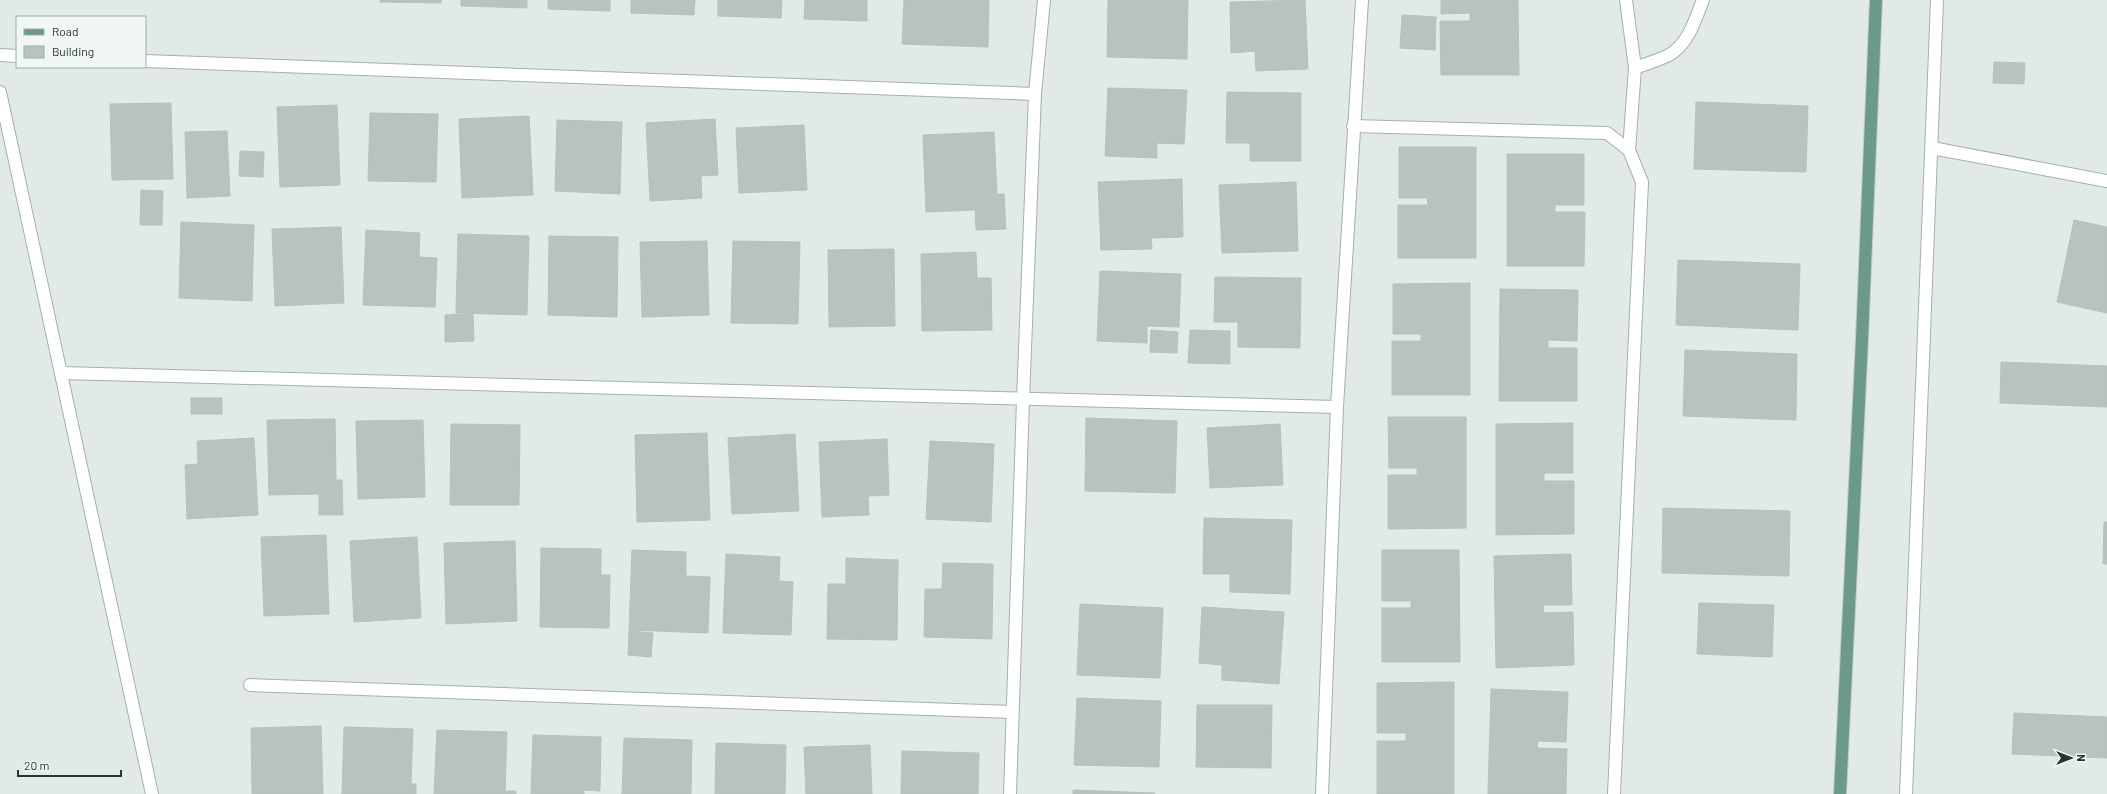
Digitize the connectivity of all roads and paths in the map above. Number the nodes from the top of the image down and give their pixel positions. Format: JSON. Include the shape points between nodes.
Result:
{"nodes":[{"id":1,"x":1044,"y":0,"type":"edge"},
{"id":2,"x":1362,"y":0,"type":"edge"},
{"id":3,"x":1626,"y":0,"type":"edge"},
{"id":4,"x":1703,"y":0,"type":"edge"},
{"id":5,"x":1876,"y":0,"type":"edge"},
{"id":6,"x":1937,"y":0,"type":"edge"},
{"id":7,"x":0,"y":55,"type":"edge"},
{"id":8,"x":16,"y":56,"type":"edge"},
{"id":9,"x":146,"y":61,"type":"edge"},
{"id":10,"x":1635,"y":68,"type":"junction"},
{"id":11,"x":0,"y":92,"type":"edge"},
{"id":12,"x":1034,"y":94,"type":"junction"},
{"id":13,"x":1353,"y":126,"type":"junction"},
{"id":14,"x":1932,"y":148,"type":"junction"},
{"id":15,"x":1629,"y":150,"type":"junction"},
{"id":16,"x":2107,"y":181,"type":"edge"},
{"id":17,"x":62,"y":373,"type":"junction"},
{"id":18,"x":1023,"y":400,"type":"junction"},
{"id":19,"x":1337,"y":407,"type":"junction"},
{"id":20,"x":250,"y":685,"type":"dead end"},
{"id":21,"x":1012,"y":712,"type":"junction"},
{"id":22,"x":152,"y":794,"type":"edge"},
{"id":23,"x":1010,"y":794,"type":"edge"},
{"id":24,"x":1322,"y":794,"type":"edge"},
{"id":25,"x":1614,"y":794,"type":"edge"},
{"id":26,"x":1840,"y":794,"type":"edge"},
{"id":27,"x":1906,"y":794,"type":"edge"}],
"edges":[{"from":1,"to":12,"type":"street"},
{"from":2,"to":13,"type":"street"},
{"from":3,"to":10,"type":"street"},
{"from":4,"to":10,"type":"street","via":[[1692,29],[1683,42],[1670,54]]},
{"from":5,"to":26,"type":"main road"},
{"from":6,"to":14,"type":"street"},
{"from":7,"to":8,"type":"street"},
{"from":9,"to":12,"type":"street"},
{"from":10,"to":15,"type":"street"},
{"from":11,"to":17,"type":"street"},
{"from":12,"to":18,"type":"street"},
{"from":13,"to":15,"type":"street","via":[[1607,133]]},
{"from":13,"to":19,"type":"street"},
{"from":14,"to":16,"type":"street"},
{"from":14,"to":27,"type":"street"},
{"from":15,"to":25,"type":"street","via":[[1642,182]]},
{"from":17,"to":18,"type":"street"},
{"from":17,"to":22,"type":"street"},
{"from":18,"to":19,"type":"street"},
{"from":18,"to":21,"type":"street"},
{"from":19,"to":24,"type":"street"},
{"from":20,"to":21,"type":"street"},
{"from":21,"to":23,"type":"street"}]}
